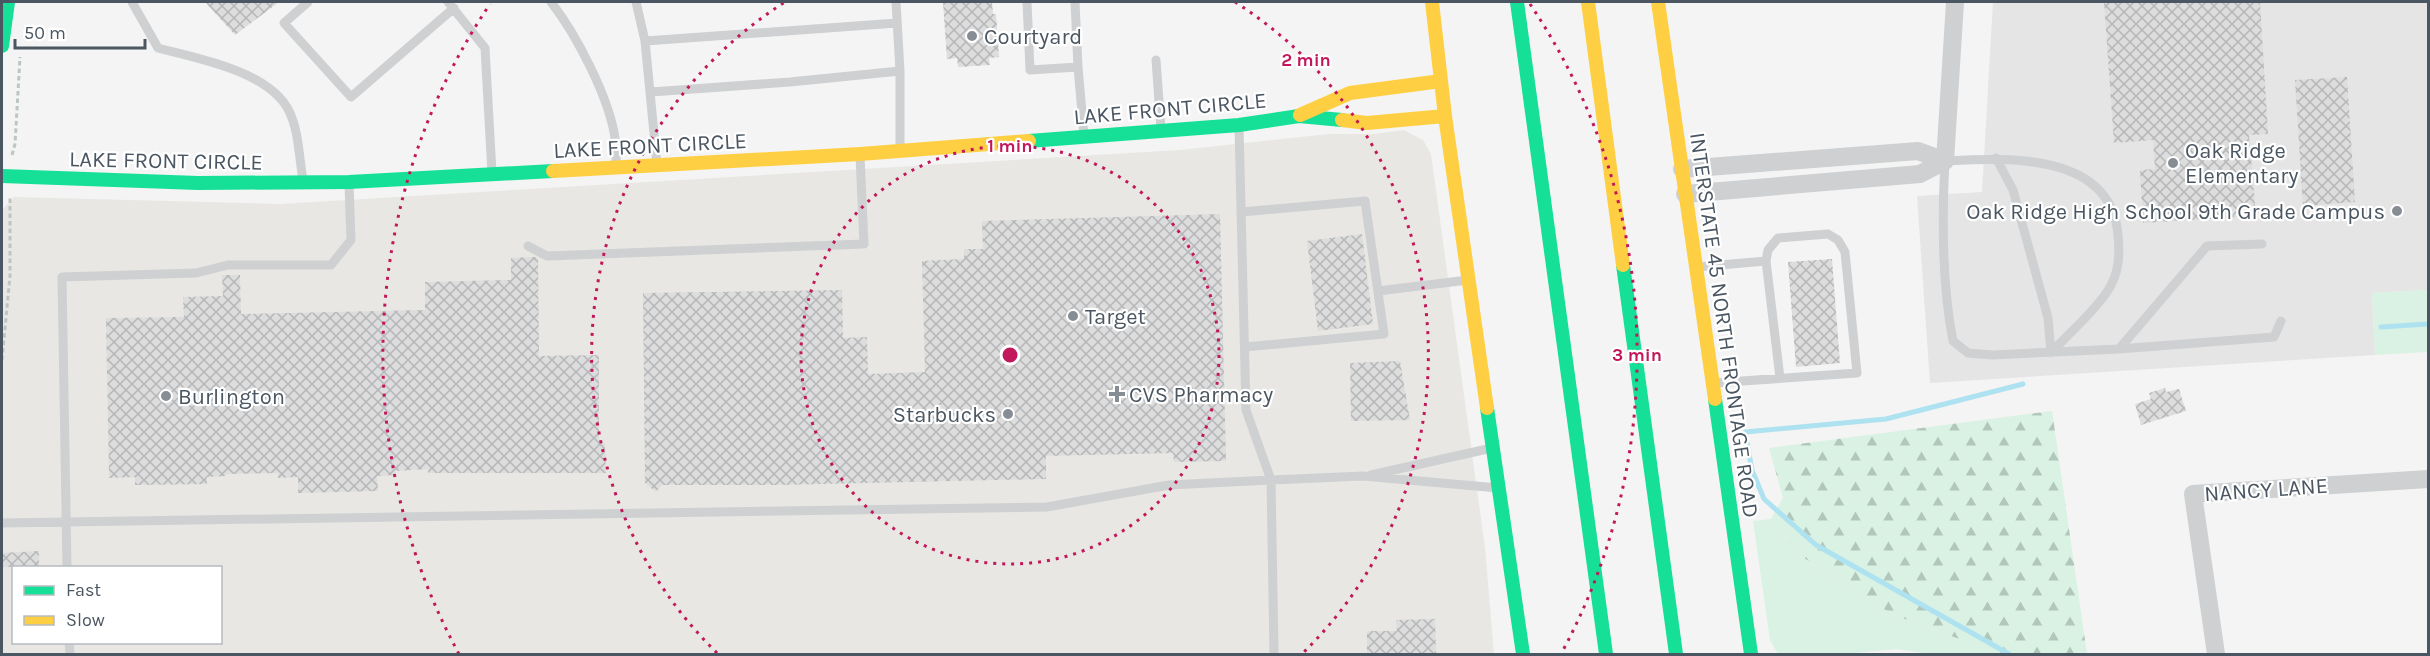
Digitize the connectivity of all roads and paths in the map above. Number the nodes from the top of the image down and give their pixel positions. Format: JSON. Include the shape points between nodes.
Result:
{"nodes":[{"id":1,"x":8,"y":2,"type":"edge"},
{"id":2,"x":132,"y":2,"type":"edge"},
{"id":3,"x":308,"y":2,"type":"edge"},
{"id":4,"x":551,"y":2,"type":"edge"},
{"id":5,"x":636,"y":2,"type":"edge"},
{"id":6,"x":896,"y":2,"type":"edge"},
{"id":7,"x":1027,"y":2,"type":"edge"},
{"id":8,"x":1075,"y":2,"type":"edge"},
{"id":9,"x":1431,"y":2,"type":"edge"},
{"id":10,"x":1517,"y":2,"type":"edge"},
{"id":11,"x":1588,"y":2,"type":"edge"},
{"id":12,"x":1658,"y":2,"type":"edge"},
{"id":13,"x":1954,"y":2,"type":"edge"},
{"id":14,"x":451,"y":5,"type":"edge"},
{"id":15,"x":897,"y":23,"type":"junction"},
{"id":16,"x":645,"y":41,"type":"junction"},
{"id":17,"x":2,"y":46,"type":"edge"},
{"id":18,"x":1156,"y":60,"type":"dead end"},
{"id":19,"x":1078,"y":67,"type":"junction"},
{"id":20,"x":900,"y":71,"type":"junction"},
{"id":21,"x":1441,"y":81,"type":"junction"},
{"id":22,"x":651,"y":92,"type":"junction"},
{"id":23,"x":1299,"y":116,"type":"junction"},
{"id":24,"x":1445,"y":116,"type":"junction"},
{"id":25,"x":1239,"y":125,"type":"junction"},
{"id":26,"x":1161,"y":131,"type":"junction"},
{"id":27,"x":1084,"y":138,"type":"junction"},
{"id":28,"x":900,"y":151,"type":"junction"},
{"id":29,"x":860,"y":154,"type":"junction"},
{"id":30,"x":1996,"y":158,"type":"junction"},
{"id":31,"x":1945,"y":160,"type":"junction"},
{"id":32,"x":658,"y":166,"type":"junction"},
{"id":33,"x":616,"y":168,"type":"junction"},
{"id":34,"x":1682,"y":169,"type":"junction"},
{"id":35,"x":492,"y":175,"type":"junction"},
{"id":36,"x":2,"y":176,"type":"edge"},
{"id":37,"x":349,"y":182,"type":"junction"},
{"id":38,"x":303,"y":183,"type":"junction"},
{"id":39,"x":1685,"y":194,"type":"junction"},
{"id":40,"x":1241,"y":212,"type":"junction"},
{"id":41,"x":2262,"y":244,"type":"dead end"},
{"id":42,"x":528,"y":246,"type":"dead end"},
{"id":43,"x":1766,"y":261,"type":"junction"},
{"id":44,"x":1695,"y":267,"type":"junction"},
{"id":45,"x":1469,"y":280,"type":"junction"},
{"id":46,"x":1378,"y":291,"type":"junction"},
{"id":47,"x":2281,"y":321,"type":"dead end"},
{"id":48,"x":1245,"y":346,"type":"junction"},
{"id":49,"x":2119,"y":349,"type":"junction"},
{"id":50,"x":2051,"y":353,"type":"junction"},
{"id":51,"x":1780,"y":378,"type":"junction"},
{"id":52,"x":1712,"y":383,"type":"junction"},
{"id":53,"x":1495,"y":447,"type":"junction"},
{"id":54,"x":1363,"y":476,"type":"junction"},
{"id":55,"x":2428,"y":479,"type":"edge"},
{"id":56,"x":1271,"y":480,"type":"junction"},
{"id":57,"x":1500,"y":489,"type":"junction"},
{"id":58,"x":2,"y":523,"type":"edge"},
{"id":59,"x":65,"y":523,"type":"junction"},
{"id":60,"x":1507,"y":542,"type":"junction"},
{"id":61,"x":67,"y":566,"type":"edge"},
{"id":62,"x":1742,"y":595,"type":"junction"},
{"id":63,"x":1274,"y":654,"type":"edge"},
{"id":64,"x":1508,"y":654,"type":"edge"},
{"id":65,"x":1523,"y":654,"type":"edge"},
{"id":66,"x":1606,"y":654,"type":"edge"},
{"id":67,"x":1676,"y":654,"type":"edge"},
{"id":68,"x":1751,"y":654,"type":"edge"},
{"id":69,"x":1764,"y":654,"type":"edge"},
{"id":70,"x":2216,"y":654,"type":"edge"}],
"edges":[{"from":1,"to":17,"type":"main road"},
{"from":2,"to":38,"type":"lane","via":[[158,48],[225,65],[264,83],[288,110]]},
{"from":3,"to":14,"type":"lane","via":[[284,23],[351,97]]},
{"from":4,"to":33,"type":"lane","via":[[579,46],[604,102],[616,140]]},
{"from":5,"to":16,"type":"lane"},
{"from":6,"to":15,"type":"lane"},
{"from":7,"to":19,"type":"lane","via":[[1030,70]]},
{"from":8,"to":19,"type":"lane"},
{"from":9,"to":21,"type":"main road"},
{"from":10,"to":66,"type":"main road"},
{"from":11,"to":67,"type":"main road"},
{"from":12,"to":34,"type":"main road","name":"INTERSTATE 45 NORTH FRONTAGE ROAD"},
{"from":13,"to":31,"type":"street"},
{"from":14,"to":35,"type":"lane","via":[[485,48]]},
{"from":15,"to":16,"type":"lane"},
{"from":15,"to":20,"type":"lane"},
{"from":16,"to":22,"type":"lane"},
{"from":18,"to":26,"type":"lane"},
{"from":19,"to":27,"type":"lane"},
{"from":20,"to":22,"type":"lane"},
{"from":20,"to":28,"type":"lane"},
{"from":21,"to":23,"type":"main road","name":"LAKE FRONT CIRCLE","via":[[1350,93]]},
{"from":21,"to":24,"type":"main road"},
{"from":22,"to":32,"type":"lane"},
{"from":23,"to":24,"type":"main road","name":"LAKE FRONT CIRCLE","via":[[1367,123]]},
{"from":23,"to":25,"type":"main road","name":"LAKE FRONT CIRCLE"},
{"from":24,"to":45,"type":"main road"},
{"from":25,"to":26,"type":"main road","name":"LAKE FRONT CIRCLE"},
{"from":25,"to":40,"type":"lane"},
{"from":26,"to":27,"type":"main road","name":"LAKE FRONT CIRCLE"},
{"from":27,"to":28,"type":"main road","name":"LAKE FRONT CIRCLE"},
{"from":28,"to":29,"type":"main road","name":"LAKE FRONT CIRCLE"},
{"from":29,"to":32,"type":"main road","name":"LAKE FRONT CIRCLE"},
{"from":29,"to":42,"type":"lane","via":[[864,244],[547,256]]},
{"from":30,"to":31,"type":"lane"},
{"from":30,"to":50,"type":"lane","via":[[2013,190],[2048,318]]},
{"from":30,"to":50,"type":"lane","via":[[2030,160],[2088,180],[2107,200],[2118,227],[2120,260],[2108,291]]},
{"from":31,"to":34,"type":"street","via":[[1918,151]]},
{"from":31,"to":39,"type":"street","via":[[1920,174]]},
{"from":31,"to":50,"type":"lane","via":[[1948,319],[1953,341],[1968,353]]},
{"from":32,"to":33,"type":"main road","name":"LAKE FRONT CIRCLE"},
{"from":33,"to":35,"type":"main road","name":"LAKE FRONT CIRCLE"},
{"from":34,"to":39,"type":"main road","name":"INTERSTATE 45 NORTH FRONTAGE ROAD"},
{"from":35,"to":37,"type":"main road","name":"LAKE FRONT CIRCLE"},
{"from":36,"to":38,"type":"main road","name":"LAKE FRONT CIRCLE"},
{"from":37,"to":38,"type":"main road","name":"LAKE FRONT CIRCLE"},
{"from":37,"to":59,"type":"lane","via":[[351,240],[331,265],[228,265],[196,273],[62,277]]},
{"from":39,"to":44,"type":"main road","name":"INTERSTATE 45 NORTH FRONTAGE ROAD"},
{"from":40,"to":46,"type":"lane","via":[[1365,201]]},
{"from":40,"to":48,"type":"lane"},
{"from":41,"to":49,"type":"lane","via":[[2207,246]]},
{"from":43,"to":44,"type":"lane"},
{"from":43,"to":51,"type":"lane"},
{"from":43,"to":51,"type":"lane","via":[[1768,250],[1778,238],[1828,234],[1838,240],[1845,252],[1857,373]]},
{"from":44,"to":52,"type":"main road","name":"INTERSTATE 45 NORTH FRONTAGE ROAD"},
{"from":45,"to":46,"type":"lane"},
{"from":45,"to":53,"type":"main road"},
{"from":46,"to":48,"type":"lane","via":[[1384,334]]},
{"from":47,"to":49,"type":"lane","via":[[2274,337]]},
{"from":48,"to":56,"type":"lane","via":[[1246,410]]},
{"from":49,"to":50,"type":"lane"},
{"from":51,"to":52,"type":"lane"},
{"from":52,"to":62,"type":"main road","name":"INTERSTATE 45 NORTH FRONTAGE ROAD"},
{"from":53,"to":54,"type":"lane"},
{"from":53,"to":57,"type":"main road"},
{"from":54,"to":56,"type":"lane"},
{"from":54,"to":57,"type":"lane"},
{"from":55,"to":70,"type":"street","name":"NANCY LANE","via":[[2193,494]]},
{"from":56,"to":59,"type":"lane","via":[[1168,485],[1047,507]]},
{"from":56,"to":63,"type":"lane"},
{"from":57,"to":60,"type":"main road"},
{"from":58,"to":59,"type":"lane"},
{"from":59,"to":61,"type":"lane"},
{"from":60,"to":64,"type":"main road"},
{"from":60,"to":65,"type":"main road"},
{"from":62,"to":68,"type":"main road","name":"INTERSTATE 45 NORTH FRONTAGE ROAD"},
{"from":62,"to":69,"type":"main road"}]}
